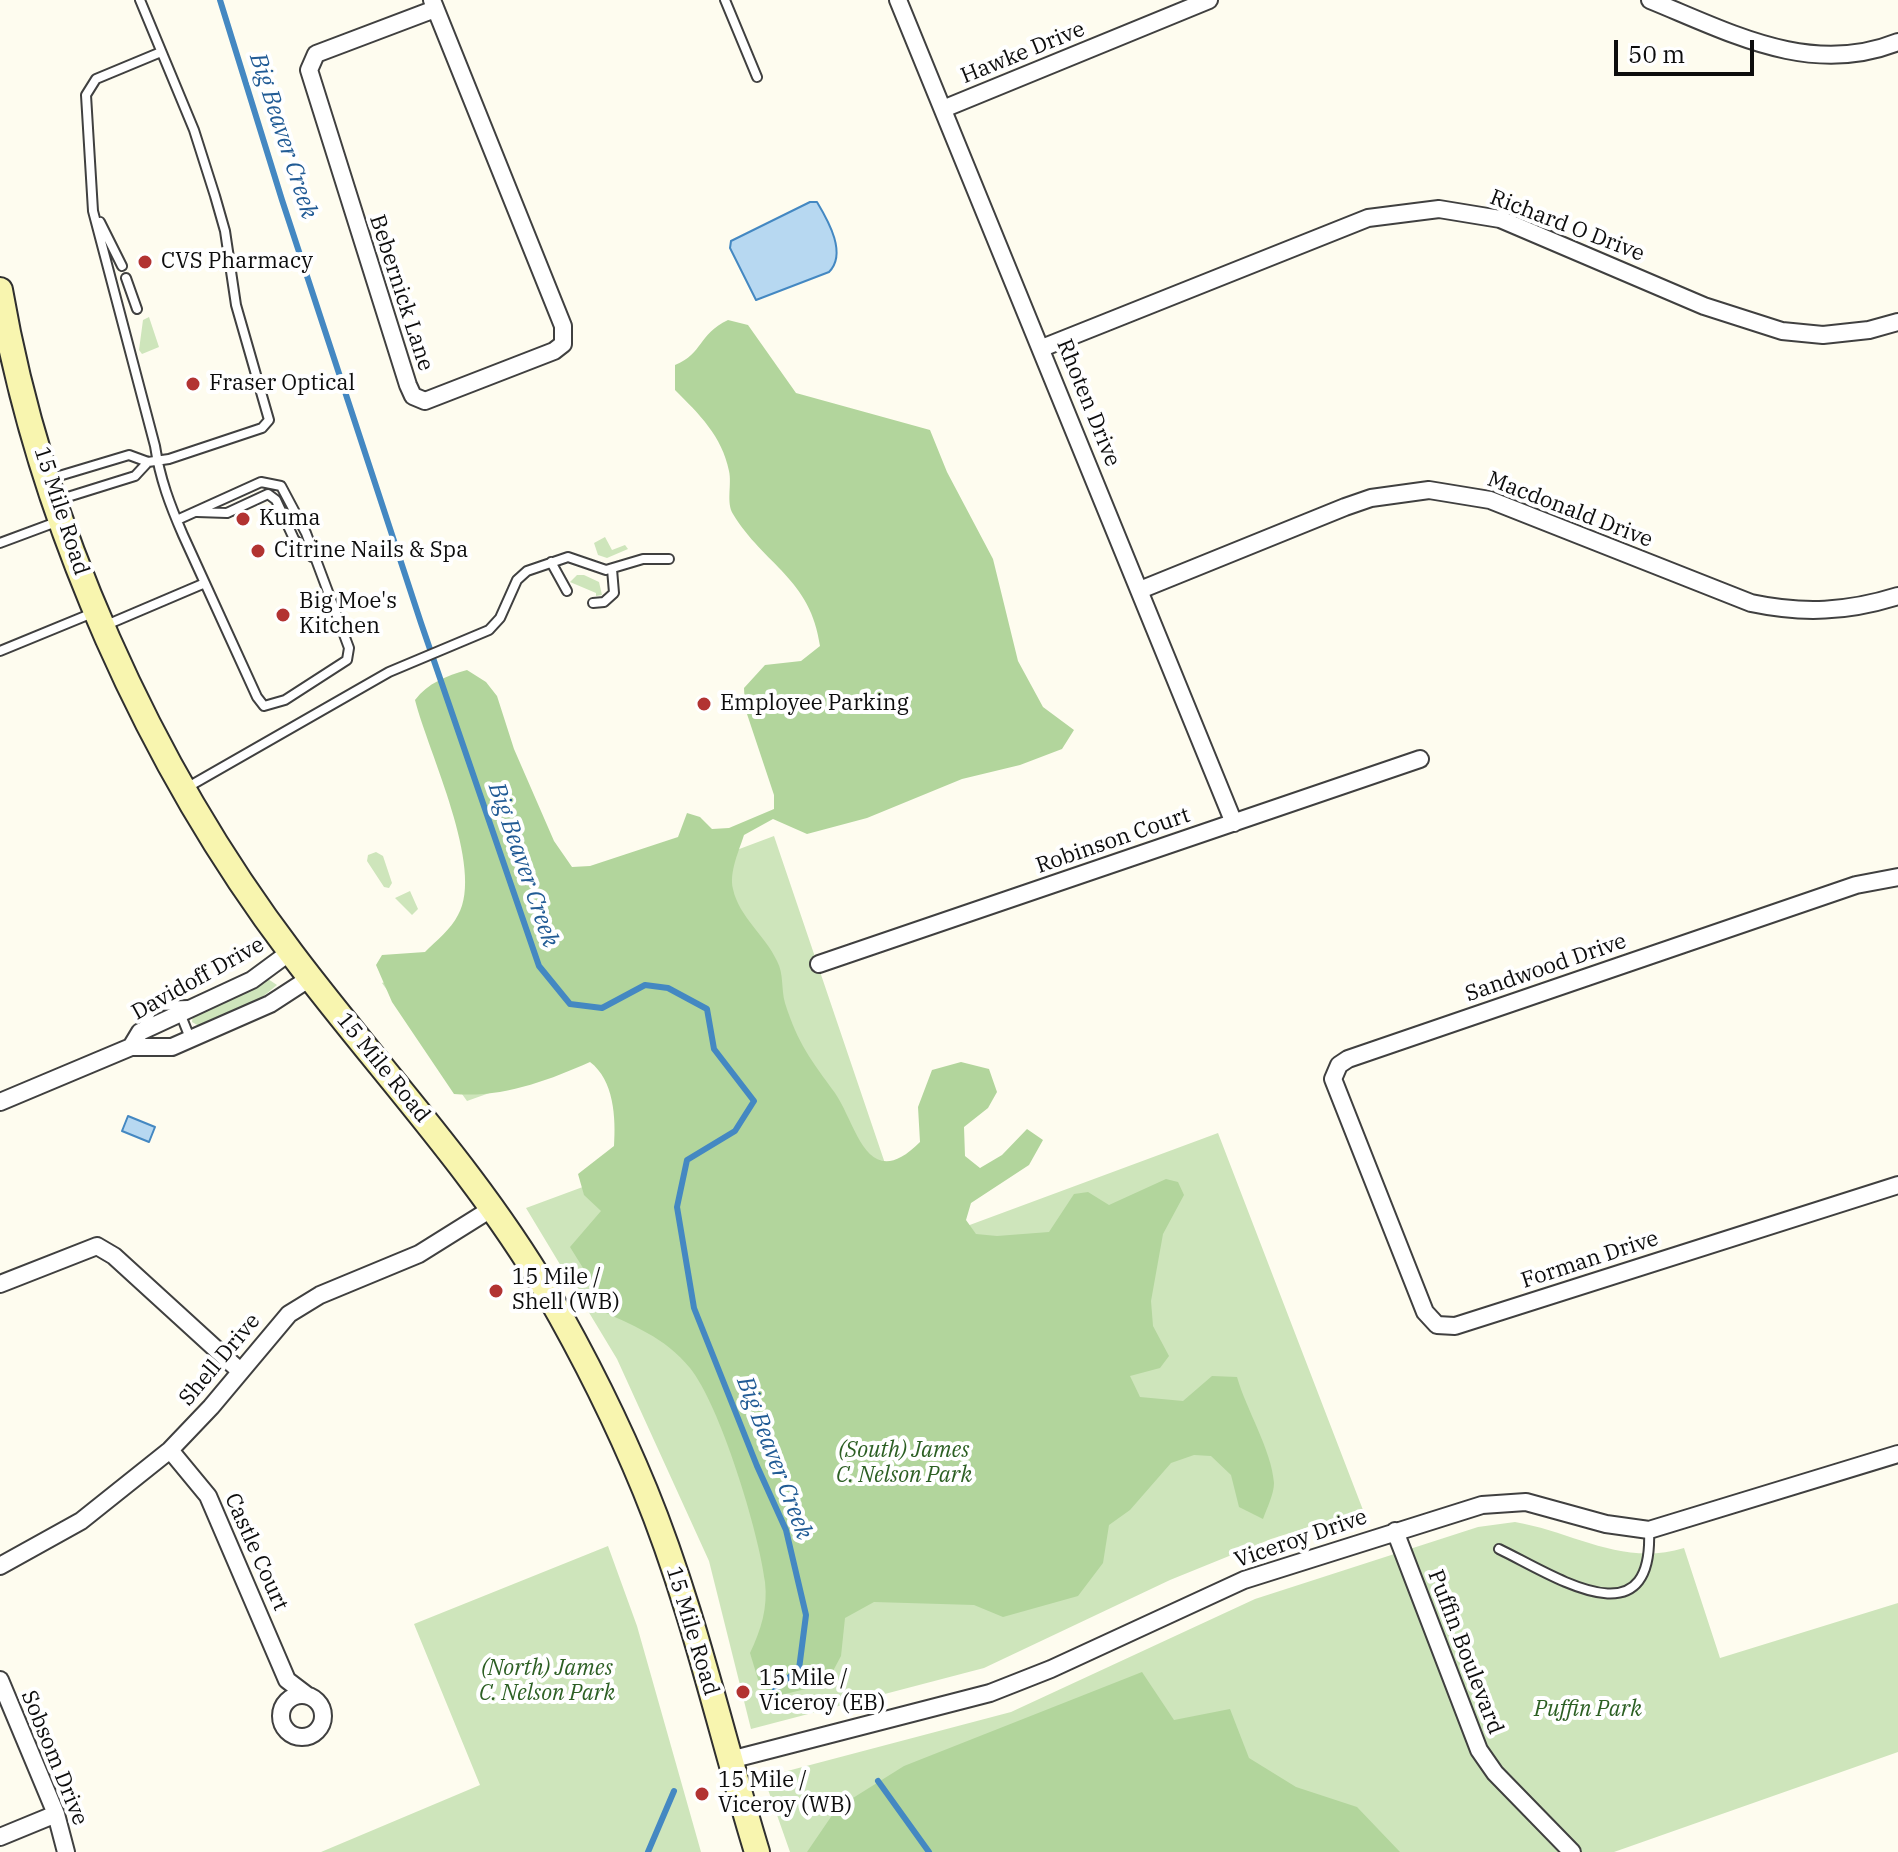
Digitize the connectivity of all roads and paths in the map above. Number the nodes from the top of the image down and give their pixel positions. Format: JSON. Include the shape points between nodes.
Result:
{"nodes":[{"id":1,"x":140,"y":0,"type":"edge"},
{"id":2,"x":725,"y":0,"type":"edge"},
{"id":3,"x":898,"y":0,"type":"edge"},
{"id":4,"x":1209,"y":0,"type":"edge"},
{"id":5,"x":1650,"y":0,"type":"edge"},
{"id":6,"x":434,"y":4,"type":"edge"},
{"id":7,"x":1898,"y":42,"type":"edge"},
{"id":8,"x":161,"y":52,"type":"junction"},
{"id":9,"x":757,"y":77,"type":"dead end"},
{"id":10,"x":943,"y":109,"type":"junction"},
{"id":11,"x":93,"y":211,"type":"junction"},
{"id":12,"x":122,"y":266,"type":"dead end"},
{"id":13,"x":126,"y":278,"type":"dead end"},
{"id":14,"x":0,"y":290,"type":"edge"},
{"id":15,"x":137,"y":309,"type":"dead end"},
{"id":16,"x":3,"y":321,"type":"edge"},
{"id":17,"x":1898,"y":322,"type":"edge"},
{"id":18,"x":1042,"y":348,"type":"junction"},
{"id":19,"x":152,"y":461,"type":"junction"},
{"id":20,"x":55,"y":500,"type":"junction"},
{"id":21,"x":195,"y":512,"type":"junction"},
{"id":22,"x":177,"y":520,"type":"junction"},
{"id":23,"x":0,"y":543,"type":"edge"},
{"id":24,"x":669,"y":559,"type":"dead end"},
{"id":25,"x":316,"y":561,"type":"junction"},
{"id":26,"x":551,"y":562,"type":"junction"},
{"id":27,"x":612,"y":569,"type":"junction"},
{"id":28,"x":205,"y":583,"type":"junction"},
{"id":29,"x":1140,"y":590,"type":"junction"},
{"id":30,"x":567,"y":591,"type":"dead end"},
{"id":31,"x":1898,"y":596,"type":"edge"},
{"id":32,"x":593,"y":603,"type":"dead end"},
{"id":33,"x":100,"y":619,"type":"junction"},
{"id":34,"x":0,"y":651,"type":"edge"},
{"id":35,"x":1420,"y":759,"type":"dead end"},
{"id":36,"x":184,"y":789,"type":"junction"},
{"id":37,"x":1234,"y":823,"type":"junction"},
{"id":38,"x":1898,"y":877,"type":"edge"},
{"id":39,"x":290,"y":952,"type":"junction"},
{"id":40,"x":819,"y":964,"type":"dead end"},
{"id":41,"x":310,"y":978,"type":"junction"},
{"id":42,"x":186,"y":1008,"type":"junction"},
{"id":43,"x":190,"y":1038,"type":"junction"},
{"id":44,"x":131,"y":1047,"type":"junction"},
{"id":45,"x":0,"y":1102,"type":"edge"},
{"id":46,"x":1898,"y":1185,"type":"edge"},
{"id":47,"x":1376,"y":1191,"type":"joint"},
{"id":48,"x":491,"y":1209,"type":"junction"},
{"id":49,"x":0,"y":1284,"type":"edge"},
{"id":50,"x":240,"y":1371,"type":"junction"},
{"id":51,"x":170,"y":1450,"type":"junction"},
{"id":52,"x":1898,"y":1454,"type":"edge"},
{"id":53,"x":1649,"y":1530,"type":"junction"},
{"id":54,"x":1395,"y":1531,"type":"junction"},
{"id":55,"x":1499,"y":1549,"type":"dead end"},
{"id":56,"x":0,"y":1566,"type":"edge"},
{"id":57,"x":0,"y":1680,"type":"edge"},
{"id":58,"x":287,"y":1680,"type":"junction"},
{"id":59,"x":308,"y":1696,"type":"junction"},
{"id":60,"x":283,"y":1706,"type":"junction"},
{"id":61,"x":730,"y":1760,"type":"junction"},
{"id":62,"x":56,"y":1814,"type":"junction"},
{"id":63,"x":0,"y":1837,"type":"edge"},
{"id":64,"x":66,"y":1852,"type":"edge"},
{"id":65,"x":757,"y":1852,"type":"edge"},
{"id":66,"x":1572,"y":1852,"type":"edge"}],
"edges":[{"from":1,"to":8,"type":"lane"},
{"from":2,"to":9,"type":"lane"},
{"from":3,"to":10,"type":"street","name":"Rhoten Drive"},
{"from":4,"to":10,"type":"street","name":"Hawke Drive"},
{"from":5,"to":7,"type":"street","via":[[1758,45],[1794,54],[1851,55]]},
{"from":6,"to":6,"type":"street","name":"Bebernick Lane","via":[[565,332],[563,344],[554,351],[425,401],[410,390],[309,70],[316,54]]},
{"from":8,"to":11,"type":"lane","via":[[96,79],[88,88]]},
{"from":8,"to":19,"type":"lane","via":[[215,196],[242,332],[270,415],[262,428]]},
{"from":10,"to":18,"type":"street","name":"Rhoten Drive"},
{"from":11,"to":12,"type":"lane"},
{"from":11,"to":19,"type":"lane"},
{"from":13,"to":15,"type":"lane"},
{"from":14,"to":16,"type":"main road","name":"15 Mile Road"},
{"from":16,"to":20,"type":"main road","name":"15 Mile Road"},
{"from":17,"to":18,"type":"street","name":"Richard O Drive","via":[[1823,335],[1782,331],[1704,306],[1500,219],[1439,209],[1368,218]]},
{"from":18,"to":29,"type":"street","name":"Rhoten Drive"},
{"from":19,"to":20,"type":"lane","via":[[135,476]]},
{"from":19,"to":20,"type":"lane","via":[[129,455]]},
{"from":19,"to":22,"type":"lane"},
{"from":20,"to":23,"type":"lane"},
{"from":20,"to":33,"type":"main road","name":"15 Mile Road"},
{"from":21,"to":22,"type":"lane"},
{"from":21,"to":25,"type":"lane","via":[[227,513],[268,494],[294,539]]},
{"from":21,"to":25,"type":"lane","via":[[261,482],[276,482],[288,493]]},
{"from":22,"to":28,"type":"lane"},
{"from":24,"to":27,"type":"lane","via":[[643,559]]},
{"from":25,"to":28,"type":"lane","via":[[349,654],[337,668],[285,700],[264,706]]},
{"from":26,"to":27,"type":"lane","via":[[568,557]]},
{"from":26,"to":30,"type":"lane"},
{"from":26,"to":36,"type":"lane","via":[[521,575],[489,630],[417,660]]},
{"from":27,"to":32,"type":"lane","via":[[614,593]]},
{"from":28,"to":33,"type":"lane"},
{"from":29,"to":31,"type":"street","name":"Macdonald Drive","via":[[1371,498],[1429,490],[1490,500],[1751,603],[1791,611],[1834,611]]},
{"from":29,"to":37,"type":"street","name":"Rhoten Drive"},
{"from":33,"to":34,"type":"lane"},
{"from":33,"to":36,"type":"main road","name":"15 Mile Road"},
{"from":35,"to":37,"type":"street","name":"Robinson Court"},
{"from":36,"to":39,"type":"main road","name":"15 Mile Road","via":[[224,858]]},
{"from":37,"to":40,"type":"street","name":"Robinson Court"},
{"from":38,"to":47,"type":"street","name":"Sandwood Drive","via":[[1856,885],[1348,1059],[1335,1072],[1334,1088]]},
{"from":39,"to":41,"type":"main road","name":"15 Mile Road"},
{"from":39,"to":42,"type":"street","name":"Davidoff Drive","via":[[252,980]]},
{"from":41,"to":43,"type":"street","name":"Davidoff Drive","via":[[270,1004]]},
{"from":41,"to":48,"type":"main road","name":"15 Mile Road","via":[[418,1109]]},
{"from":42,"to":43,"type":"lane"},
{"from":42,"to":44,"type":"street","name":"Davidoff Drive","via":[[140,1032]]},
{"from":43,"to":44,"type":"street","name":"Davidoff Drive","via":[[162,1048]]},
{"from":44,"to":45,"type":"street","name":"Davidoff Drive"},
{"from":46,"to":47,"type":"street","name":"Forman Drive","via":[[1446,1327],[1425,1312]]},
{"from":48,"to":50,"type":"street","name":"Shell Drive","via":[[419,1254],[336,1287],[297,1309],[275,1327]]},
{"from":48,"to":61,"type":"main road","name":"15 Mile Road","via":[[574,1340],[646,1492],[694,1631]]},
{"from":49,"to":50,"type":"street","via":[[97,1246]]},
{"from":50,"to":51,"type":"street","name":"Shell Drive"},
{"from":51,"to":56,"type":"street","name":"Shell Drive","via":[[81,1521]]},
{"from":51,"to":58,"type":"street","name":"Castle Court","via":[[208,1496]]},
{"from":52,"to":53,"type":"street","name":"Viceroy Drive"},
{"from":53,"to":54,"type":"street","name":"Viceroy Drive","via":[[1606,1524],[1552,1506],[1505,1501]]},
{"from":53,"to":55,"type":"lane","via":[[1643,1575],[1614,1595],[1595,1594]]},
{"from":54,"to":61,"type":"street","name":"Viceroy Drive","via":[[1244,1580],[990,1693]]},
{"from":54,"to":66,"type":"street","name":"Puffin Boulevard","via":[[1479,1750]]},
{"from":57,"to":62,"type":"street","name":"Sobsom Drive"},
{"from":58,"to":59,"type":"street","name":"Castle Court"},
{"from":58,"to":60,"type":"street"},
{"from":59,"to":60,"type":"street","via":[[294,1696]]},
{"from":59,"to":60,"type":"street","via":[[319,1704],[323,1718],[312,1734],[299,1737],[287,1731],[281,1719]]},
{"from":61,"to":65,"type":"main road","name":"15 Mile Road"},
{"from":62,"to":63,"type":"street"},
{"from":62,"to":64,"type":"street","name":"Sobsom Drive"}]}
